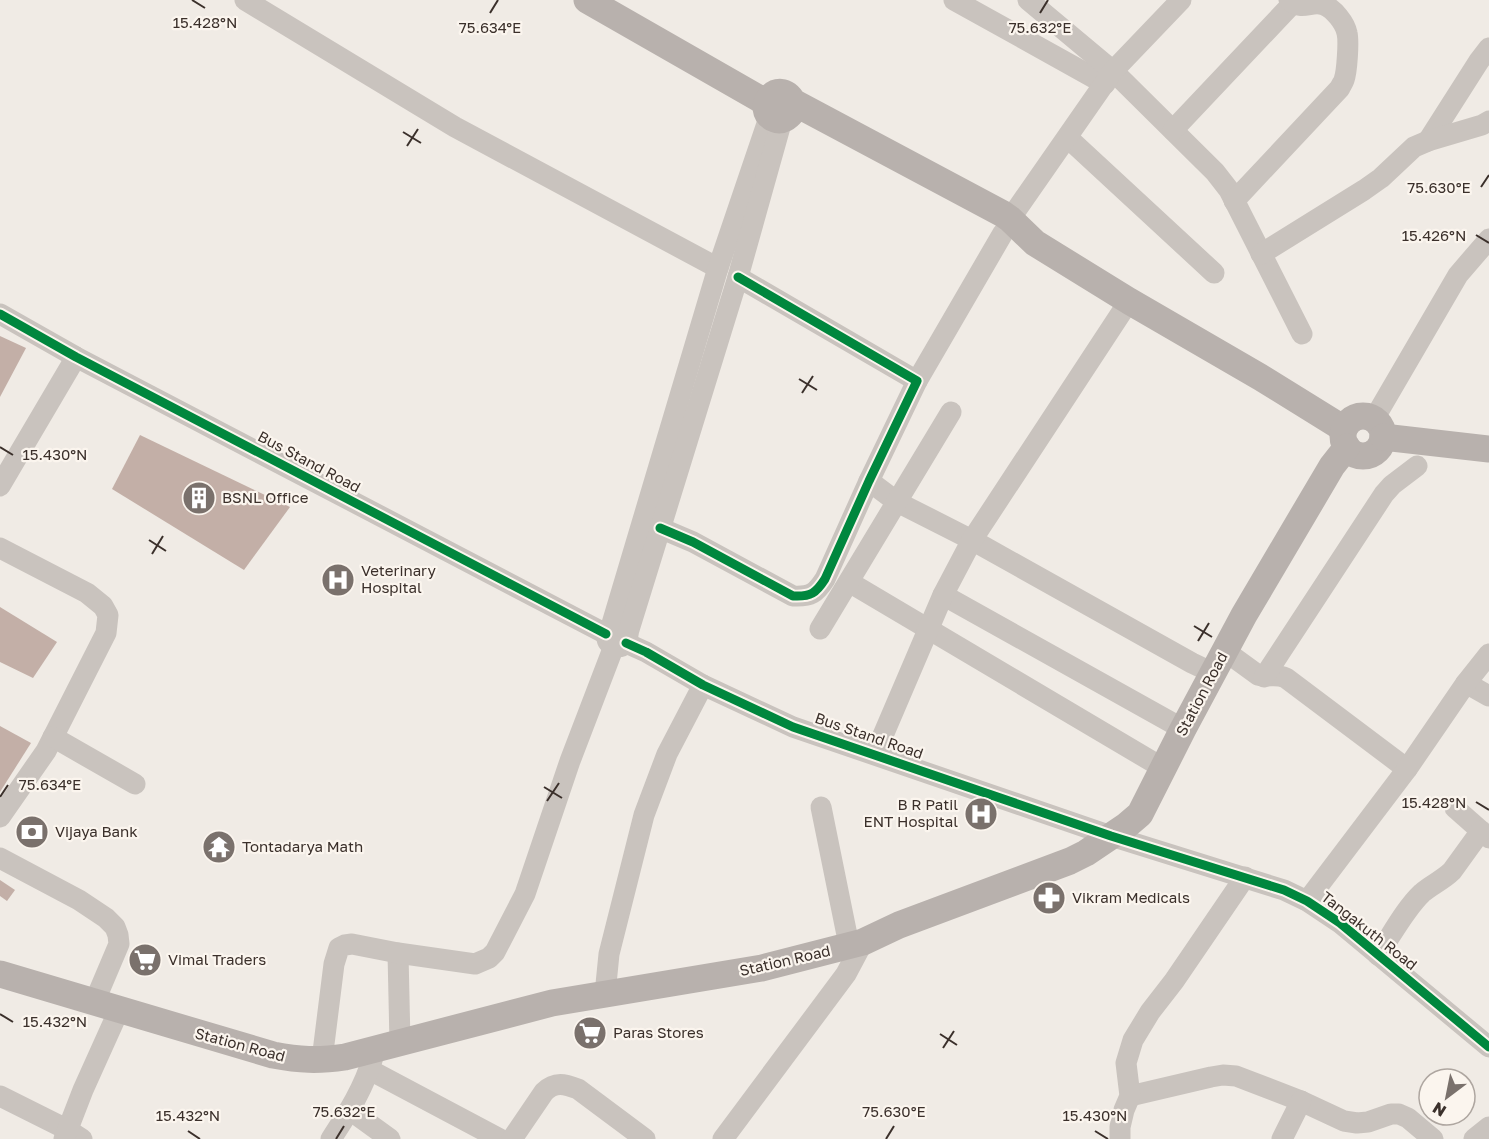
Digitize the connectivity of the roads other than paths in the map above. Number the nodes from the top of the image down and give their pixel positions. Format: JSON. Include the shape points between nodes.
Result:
{"nodes":[{"id":1,"x":245,"y":0,"type":"edge"},
{"id":2,"x":587,"y":0,"type":"edge"},
{"id":3,"x":607,"y":0,"type":"edge"},
{"id":4,"x":954,"y":0,"type":"edge"},
{"id":5,"x":1028,"y":0,"type":"edge"},
{"id":6,"x":1181,"y":0,"type":"edge"},
{"id":7,"x":1291,"y":2,"type":"edge"},
{"id":8,"x":1489,"y":48,"type":"edge"},
{"id":9,"x":1109,"y":78,"type":"junction"},
{"id":10,"x":780,"y":108,"type":"junction"},
{"id":11,"x":1489,"y":121,"type":"edge"},
{"id":12,"x":1173,"y":130,"type":"junction"},
{"id":13,"x":1068,"y":138,"type":"junction"},
{"id":14,"x":1428,"y":141,"type":"junction"},
{"id":15,"x":1234,"y":201,"type":"junction"},
{"id":16,"x":1007,"y":226,"type":"junction"},
{"id":17,"x":1489,"y":239,"type":"edge"},
{"id":18,"x":1261,"y":254,"type":"junction"},
{"id":19,"x":718,"y":268,"type":"junction"},
{"id":20,"x":1214,"y":273,"type":"dead end"},
{"id":21,"x":738,"y":277,"type":"junction"},
{"id":22,"x":1129,"y":301,"type":"junction"},
{"id":23,"x":0,"y":314,"type":"edge"},
{"id":24,"x":1302,"y":334,"type":"dead end"},
{"id":25,"x":76,"y":357,"type":"junction"},
{"id":26,"x":917,"y":381,"type":"junction"},
{"id":27,"x":951,"y":412,"type":"dead end"},
{"id":28,"x":1379,"y":428,"type":"junction"},
{"id":29,"x":1346,"y":438,"type":"junction"},
{"id":30,"x":1489,"y":449,"type":"edge"},
{"id":31,"x":1417,"y":466,"type":"dead end"},
{"id":32,"x":869,"y":481,"type":"junction"},
{"id":33,"x":0,"y":486,"type":"edge"},
{"id":34,"x":897,"y":502,"type":"junction"},
{"id":35,"x":660,"y":528,"type":"junction"},
{"id":36,"x":972,"y":540,"type":"junction"},
{"id":37,"x":0,"y":548,"type":"edge"},
{"id":38,"x":849,"y":582,"type":"junction"},
{"id":39,"x":943,"y":596,"type":"junction"},
{"id":40,"x":820,"y":629,"type":"dead end"},
{"id":41,"x":928,"y":630,"type":"junction"},
{"id":42,"x":617,"y":637,"type":"junction"},
{"id":43,"x":1489,"y":654,"type":"edge"},
{"id":44,"x":1219,"y":662,"type":"junction"},
{"id":45,"x":1264,"y":676,"type":"junction"},
{"id":46,"x":1466,"y":683,"type":"junction"},
{"id":47,"x":703,"y":685,"type":"junction"},
{"id":48,"x":1489,"y":696,"type":"edge"},
{"id":49,"x":1183,"y":729,"type":"junction"},
{"id":50,"x":53,"y":737,"type":"junction"},
{"id":51,"x":874,"y":754,"type":"junction"},
{"id":52,"x":1163,"y":768,"type":"junction"},
{"id":53,"x":1407,"y":769,"type":"junction"},
{"id":54,"x":135,"y":784,"type":"dead end"},
{"id":55,"x":821,"y":807,"type":"dead end"},
{"id":56,"x":1455,"y":808,"type":"dead end"},
{"id":57,"x":0,"y":817,"type":"edge"},
{"id":58,"x":1485,"y":834,"type":"edge"},
{"id":59,"x":1112,"y":836,"type":"junction"},
{"id":60,"x":0,"y":858,"type":"edge"},
{"id":61,"x":1245,"y":877,"type":"junction"},
{"id":62,"x":1307,"y":901,"type":"junction"},
{"id":63,"x":856,"y":944,"type":"junction"},
{"id":64,"x":398,"y":953,"type":"junction"},
{"id":65,"x":1378,"y":955,"type":"junction"},
{"id":66,"x":0,"y":974,"type":"edge"},
{"id":67,"x":605,"y":994,"type":"junction"},
{"id":68,"x":106,"y":1006,"type":"junction"},
{"id":69,"x":1489,"y":1047,"type":"edge"},
{"id":70,"x":382,"y":1054,"type":"junction"},
{"id":71,"x":322,"y":1060,"type":"junction"},
{"id":72,"x":0,"y":1096,"type":"edge"},
{"id":73,"x":1130,"y":1096,"type":"junction"},
{"id":74,"x":1301,"y":1101,"type":"junction"},
{"id":75,"x":350,"y":1110,"type":"junction"},
{"id":76,"x":1489,"y":1127,"type":"edge"},
{"id":77,"x":71,"y":1136,"type":"edge"},
{"id":78,"x":724,"y":1138,"type":"edge"},
{"id":79,"x":331,"y":1139,"type":"edge"},
{"id":80,"x":390,"y":1139,"type":"edge"},
{"id":81,"x":500,"y":1139,"type":"edge"},
{"id":82,"x":512,"y":1139,"type":"edge"},
{"id":83,"x":645,"y":1139,"type":"edge"},
{"id":84,"x":1120,"y":1139,"type":"edge"},
{"id":85,"x":1282,"y":1139,"type":"edge"},
{"id":86,"x":1433,"y":1139,"type":"edge"},
{"id":87,"x":1474,"y":1139,"type":"edge"}],
"edges":[{"from":1,"to":19,"type":"street","via":[[455,126]]},
{"from":2,"to":10,"type":"main road"},
{"from":3,"to":10,"type":"main road"},
{"from":4,"to":9,"type":"street"},
{"from":5,"to":9,"type":"street"},
{"from":6,"to":9,"type":"street"},
{"from":7,"to":12,"type":"street"},
{"from":7,"to":15,"type":"street","via":[[1300,6],[1323,4],[1342,21],[1348,35],[1344,79],[1340,88]]},
{"from":8,"to":14,"type":"street"},
{"from":9,"to":12,"type":"street"},
{"from":9,"to":13,"type":"street"},
{"from":10,"to":16,"type":"main road"},
{"from":10,"to":19,"type":"street"},
{"from":10,"to":21,"type":"street"},
{"from":11,"to":14,"type":"street"},
{"from":12,"to":15,"type":"street","via":[[1215,172]]},
{"from":13,"to":16,"type":"street"},
{"from":13,"to":20,"type":"street"},
{"from":14,"to":18,"type":"street","via":[[1414,147],[1364,190]]},
{"from":15,"to":18,"type":"street"},
{"from":16,"to":22,"type":"main road"},
{"from":16,"to":26,"type":"street"},
{"from":17,"to":28,"type":"street","via":[[1458,275]]},
{"from":18,"to":24,"type":"street"},
{"from":19,"to":42,"type":"street"},
{"from":21,"to":26,"type":"street"},
{"from":21,"to":35,"type":"street"},
{"from":22,"to":29,"type":"main road","via":[[1260,377]]},
{"from":22,"to":36,"type":"street"},
{"from":23,"to":25,"type":"street","name":"Bus Stand Road"},
{"from":25,"to":33,"type":"street"},
{"from":25,"to":42,"type":"street","name":"Bus Stand Road"},
{"from":26,"to":32,"type":"street"},
{"from":27,"to":34,"type":"street"},
{"from":28,"to":29,"type":"main road","via":[[1377,450],[1365,455],[1352,452]]},
{"from":28,"to":30,"type":"main road"},
{"from":29,"to":44,"type":"main road","name":"Station Road"},
{"from":31,"to":45,"type":"street","via":[[1384,494]]},
{"from":32,"to":34,"type":"street"},
{"from":32,"to":35,"type":"street","via":[[825,579],[817,591],[806,596],[793,596]]},
{"from":34,"to":36,"type":"street"},
{"from":34,"to":38,"type":"street"},
{"from":35,"to":42,"type":"street"},
{"from":36,"to":39,"type":"street"},
{"from":36,"to":44,"type":"street","via":[[1192,663]]},
{"from":37,"to":50,"type":"street","via":[[87,593],[108,615],[106,633]]},
{"from":38,"to":40,"type":"street"},
{"from":38,"to":41,"type":"street"},
{"from":39,"to":41,"type":"street"},
{"from":39,"to":49,"type":"street"},
{"from":41,"to":51,"type":"street"},
{"from":41,"to":52,"type":"street"},
{"from":42,"to":47,"type":"street","name":"Bus Stand Road"},
{"from":42,"to":64,"type":"street","via":[[525,894],[495,952],[475,964]]},
{"from":43,"to":46,"type":"street"},
{"from":44,"to":45,"type":"street"},
{"from":44,"to":49,"type":"main road","name":"Station Road"},
{"from":45,"to":53,"type":"street","via":[[1286,678]]},
{"from":46,"to":48,"type":"street"},
{"from":46,"to":53,"type":"street"},
{"from":47,"to":51,"type":"street","name":"Bus Stand Road","via":[[793,727]]},
{"from":47,"to":67,"type":"street","via":[[667,754],[644,815],[609,954]]},
{"from":49,"to":52,"type":"main road","name":"Station Road"},
{"from":50,"to":54,"type":"street"},
{"from":50,"to":57,"type":"street"},
{"from":51,"to":59,"type":"street","name":"Bus Stand Road"},
{"from":52,"to":59,"type":"main road","name":"Station Road","via":[[1140,814]]},
{"from":53,"to":62,"type":"street"},
{"from":55,"to":63,"type":"street"},
{"from":56,"to":58,"type":"street"},
{"from":58,"to":65,"type":"street","via":[[1447,876],[1414,902]]},
{"from":59,"to":61,"type":"street","name":"Tangakuth Road"},
{"from":59,"to":63,"type":"main road","name":"Station Road","via":[[1070,861]]},
{"from":60,"to":68,"type":"street","via":[[79,900],[115,927],[119,944]]},
{"from":61,"to":62,"type":"street","name":"Tangakuth Road"},
{"from":61,"to":73,"type":"street","via":[[1133,1040],[1126,1063]]},
{"from":62,"to":65,"type":"street","name":"Tangakuth Road"},
{"from":63,"to":67,"type":"main road","name":"Station Road","via":[[762,968]]},
{"from":63,"to":78,"type":"street","via":[[846,974]]},
{"from":64,"to":70,"type":"street"},
{"from":64,"to":71,"type":"street","via":[[352,944],[339,948]]},
{"from":65,"to":69,"type":"street","name":"Tangakuth Road"},
{"from":66,"to":68,"type":"main road","name":"Station Road"},
{"from":67,"to":70,"type":"main road","name":"Station Road","via":[[552,1002]]},
{"from":68,"to":71,"type":"main road","name":"Station Road","via":[[273,1055]]},
{"from":68,"to":77,"type":"street"},
{"from":70,"to":71,"type":"main road","name":"Station Road"},
{"from":70,"to":75,"type":"street"},
{"from":70,"to":81,"type":"street"},
{"from":72,"to":77,"type":"street"},
{"from":73,"to":74,"type":"street","via":[[1223,1075],[1236,1076]]},
{"from":73,"to":84,"type":"street"},
{"from":74,"to":85,"type":"street"},
{"from":74,"to":86,"type":"street","via":[[1357,1123],[1399,1114]]},
{"from":75,"to":79,"type":"street"},
{"from":75,"to":80,"type":"street"},
{"from":76,"to":87,"type":"street"},
{"from":82,"to":83,"type":"street","via":[[544,1092],[557,1084],[566,1084]]}]}
